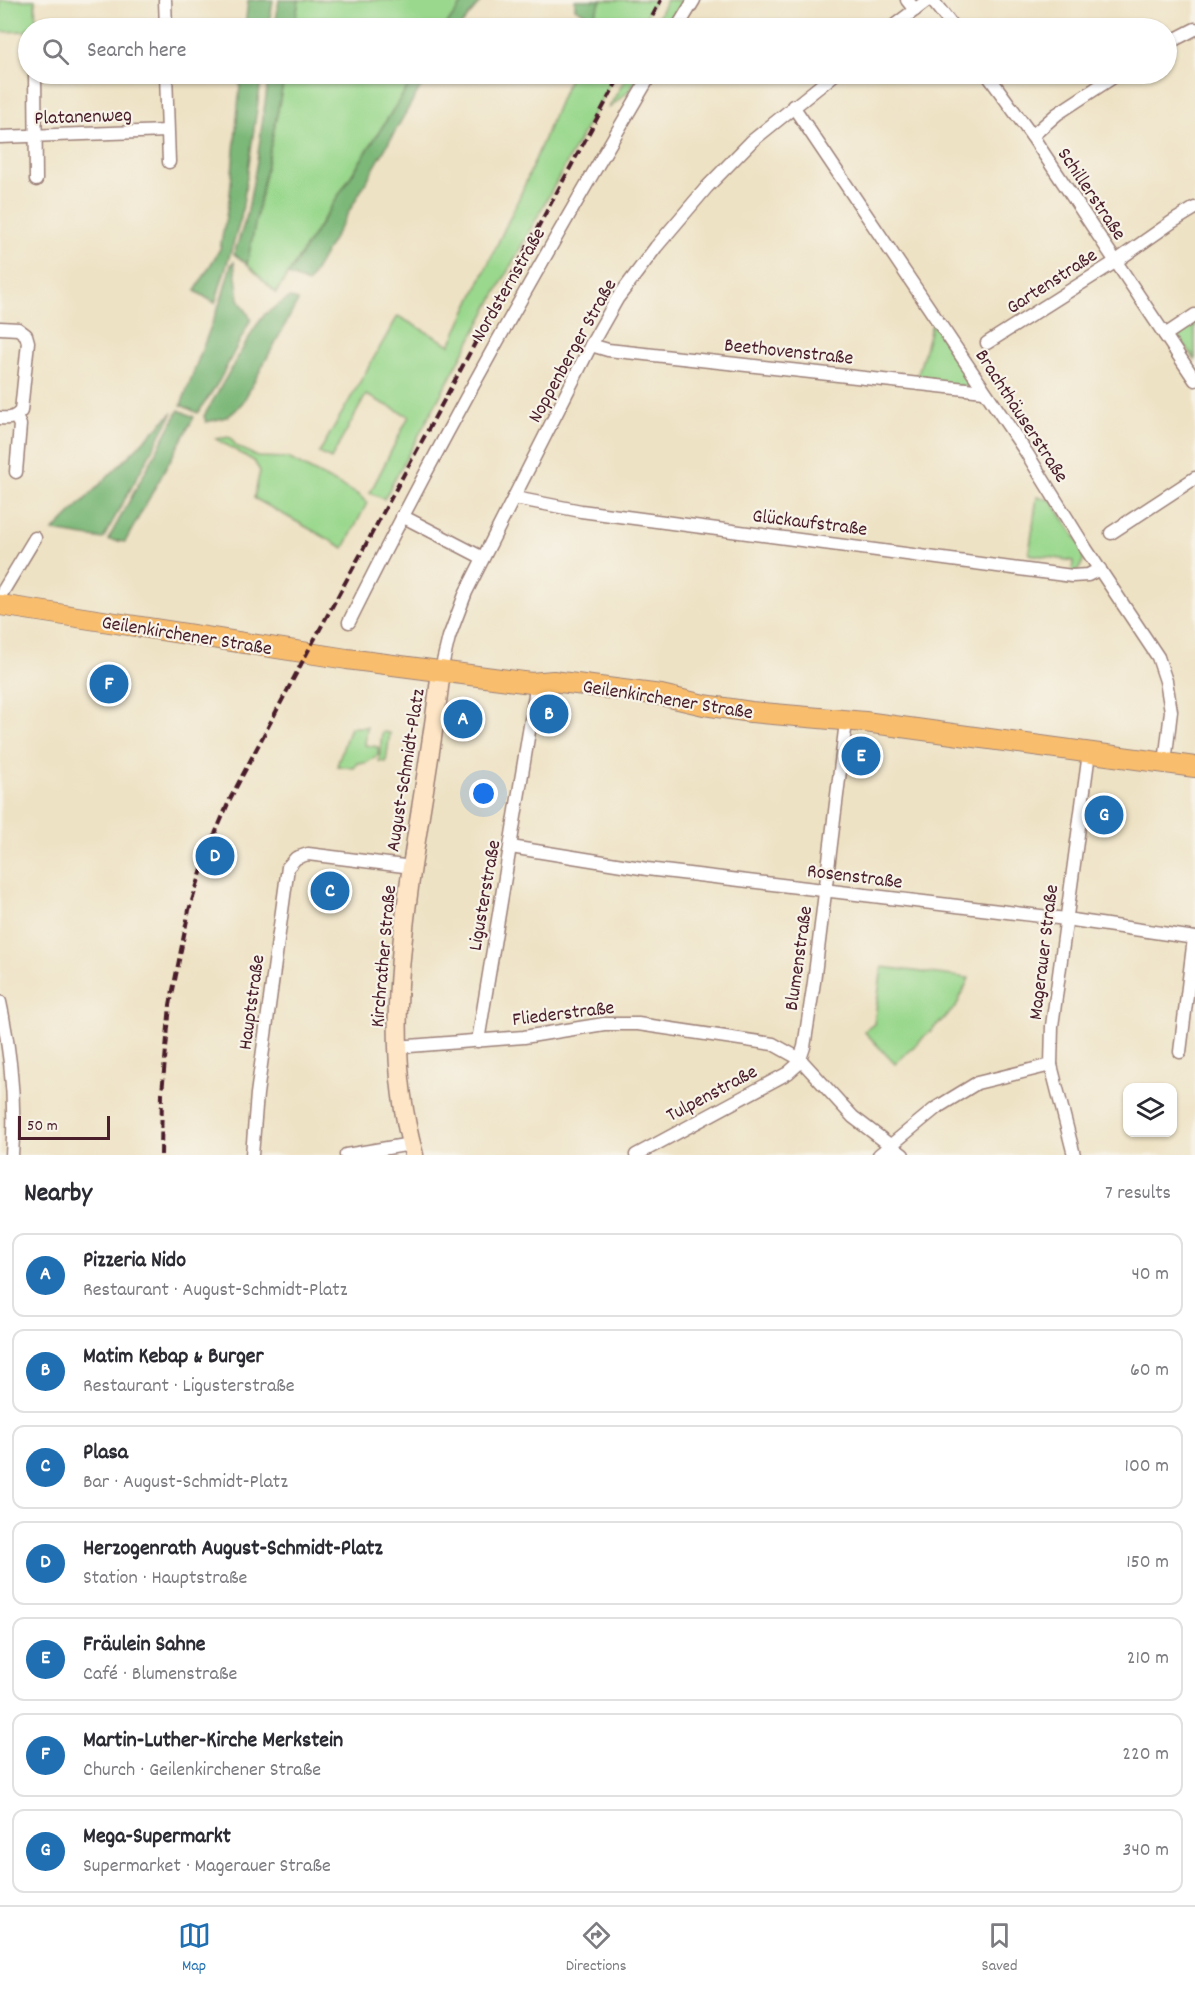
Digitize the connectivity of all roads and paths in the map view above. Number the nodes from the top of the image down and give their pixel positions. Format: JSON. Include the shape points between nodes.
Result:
{"nodes":[{"id":1,"x":165,"y":0,"type":"edge"},
{"id":2,"x":694,"y":0,"type":"edge"},
{"id":3,"x":928,"y":0,"type":"edge"},
{"id":4,"x":932,"y":0,"type":"edge"},
{"id":5,"x":911,"y":5,"type":"edge"},
{"id":6,"x":166,"y":18,"type":"edge"},
{"id":7,"x":683,"y":18,"type":"edge"},
{"id":8,"x":900,"y":18,"type":"edge"},
{"id":9,"x":946,"y":18,"type":"edge"},
{"id":10,"x":1195,"y":29,"type":"edge"},
{"id":11,"x":1177,"y":39,"type":"edge"},
{"id":12,"x":35,"y":84,"type":"edge"},
{"id":13,"x":166,"y":84,"type":"edge"},
{"id":14,"x":645,"y":84,"type":"edge"},
{"id":15,"x":822,"y":84,"type":"edge"},
{"id":16,"x":994,"y":84,"type":"edge"},
{"id":17,"x":1103,"y":84,"type":"edge"},
{"id":18,"x":794,"y":106,"type":"junction"},
{"id":19,"x":167,"y":131,"type":"junction"},
{"id":20,"x":36,"y":136,"type":"junction"},
{"id":21,"x":1032,"y":136,"type":"junction"},
{"id":22,"x":0,"y":137,"type":"edge"},
{"id":23,"x":169,"y":162,"type":"dead end"},
{"id":24,"x":36,"y":180,"type":"dead end"},
{"id":25,"x":1195,"y":208,"type":"edge"},
{"id":26,"x":1115,"y":261,"type":"junction"},
{"id":27,"x":1195,"y":315,"type":"edge"},
{"id":28,"x":0,"y":328,"type":"edge"},
{"id":29,"x":1165,"y":335,"type":"junction"},
{"id":30,"x":987,"y":344,"type":"dead end"},
{"id":31,"x":591,"y":345,"type":"junction"},
{"id":32,"x":1194,"y":375,"type":"edge"},
{"id":33,"x":984,"y":390,"type":"junction"},
{"id":34,"x":16,"y":417,"type":"junction"},
{"id":35,"x":0,"y":418,"type":"edge"},
{"id":36,"x":16,"y":472,"type":"dead end"},
{"id":37,"x":1195,"y":478,"type":"edge"},
{"id":38,"x":515,"y":498,"type":"junction"},
{"id":39,"x":402,"y":516,"type":"junction"},
{"id":40,"x":1111,"y":533,"type":"dead end"},
{"id":41,"x":35,"y":538,"type":"dead end"},
{"id":42,"x":483,"y":558,"type":"junction"},
{"id":43,"x":1100,"y":569,"type":"junction"},
{"id":44,"x":0,"y":596,"type":"edge"},
{"id":45,"x":0,"y":605,"type":"edge"},
{"id":46,"x":349,"y":622,"type":"dead end"},
{"id":47,"x":441,"y":670,"type":"junction"},
{"id":48,"x":537,"y":683,"type":"junction"},
{"id":49,"x":846,"y":722,"type":"junction"},
{"id":50,"x":1089,"y":753,"type":"junction"},
{"id":51,"x":1165,"y":763,"type":"junction"},
{"id":52,"x":1195,"y":767,"type":"edge"},
{"id":53,"x":511,"y":847,"type":"junction"},
{"id":54,"x":296,"y":858,"type":"joint"},
{"id":55,"x":412,"y":867,"type":"junction"},
{"id":56,"x":826,"y":891,"type":"junction"},
{"id":57,"x":1066,"y":919,"type":"junction"},
{"id":58,"x":1194,"y":938,"type":"edge"},
{"id":59,"x":0,"y":1002,"type":"edge"},
{"id":60,"x":478,"y":1041,"type":"junction"},
{"id":61,"x":397,"y":1047,"type":"junction"},
{"id":62,"x":1180,"y":1052,"type":"dead end"},
{"id":63,"x":800,"y":1059,"type":"junction"},
{"id":64,"x":1052,"y":1065,"type":"junction"},
{"id":65,"x":891,"y":1145,"type":"junction"},
{"id":66,"x":412,"y":1150,"type":"edge"},
{"id":67,"x":12,"y":1155,"type":"edge"},
{"id":68,"x":252,"y":1155,"type":"edge"},
{"id":69,"x":346,"y":1155,"type":"edge"},
{"id":70,"x":636,"y":1155,"type":"edge"},
{"id":71,"x":879,"y":1155,"type":"edge"},
{"id":72,"x":903,"y":1155,"type":"edge"},
{"id":73,"x":1074,"y":1155,"type":"edge"}],
"edges":[{"from":1,"to":6,"type":"street"},
{"from":2,"to":7,"type":"street"},
{"from":3,"to":5,"type":"street"},
{"from":4,"to":9,"type":"street"},
{"from":5,"to":8,"type":"street"},
{"from":10,"to":11,"type":"street"},
{"from":12,"to":20,"type":"street"},
{"from":13,"to":19,"type":"street"},
{"from":14,"to":39,"type":"street","name":"Nordsternstraße","via":[[522,296]]},
{"from":15,"to":18,"type":"street","name":"Noppenberger Straße"},
{"from":16,"to":21,"type":"street","name":"Schillerstraße"},
{"from":17,"to":21,"type":"street"},
{"from":18,"to":31,"type":"street","name":"Noppenberger Straße","via":[[752,141],[707,187],[617,299]]},
{"from":18,"to":33,"type":"street","name":"Brachthäuserstraße"},
{"from":19,"to":20,"type":"street","name":"Platanenweg"},
{"from":19,"to":23,"type":"street"},
{"from":20,"to":22,"type":"street","name":"Platanenweg"},
{"from":20,"to":24,"type":"street"},
{"from":21,"to":26,"type":"street","name":"Schillerstraße"},
{"from":25,"to":26,"type":"street","name":"Gartenstraße"},
{"from":26,"to":29,"type":"street","name":"Schillerstraße"},
{"from":26,"to":30,"type":"street","name":"Gartenstraße"},
{"from":27,"to":29,"type":"street"},
{"from":28,"to":34,"type":"street","via":[[18,329],[28,342],[21,411]]},
{"from":29,"to":32,"type":"street","name":"Schillerstraße"},
{"from":31,"to":33,"type":"street","name":"Beethovenstraße","via":[[608,350]]},
{"from":31,"to":38,"type":"street","name":"Noppenberger Straße"},
{"from":33,"to":43,"type":"street","name":"Brachthäuserstraße"},
{"from":34,"to":35,"type":"street"},
{"from":34,"to":36,"type":"street","via":[[20,425]]},
{"from":37,"to":40,"type":"street"},
{"from":38,"to":42,"type":"street","name":"Noppenberger Straße"},
{"from":38,"to":43,"type":"street","name":"Glückaufstraße","via":[[581,511],[1072,576]]},
{"from":39,"to":42,"type":"street"},
{"from":39,"to":46,"type":"street","name":"Nordsternstraße"},
{"from":41,"to":44,"type":"street"},
{"from":42,"to":47,"type":"street","name":"Noppenberger Straße","via":[[449,637]]},
{"from":43,"to":51,"type":"street","name":"Brachthäuserstraße","via":[[1158,657],[1171,711]]},
{"from":45,"to":47,"type":"main road","name":"Geilenkirchener Straße"},
{"from":47,"to":48,"type":"main road","name":"Geilenkirchener Straße"},
{"from":47,"to":55,"type":"main road","name":"August-Schmidt-Platz"},
{"from":48,"to":49,"type":"main road","name":"Geilenkirchener Straße","via":[[553,681],[651,693],[727,708]]},
{"from":48,"to":53,"type":"street","name":"Ligusterstraße"},
{"from":49,"to":50,"type":"main road","name":"Geilenkirchener Straße"},
{"from":49,"to":56,"type":"street","name":"Blumenstraße"},
{"from":50,"to":51,"type":"main road","name":"Geilenkirchener Straße"},
{"from":50,"to":57,"type":"street","name":"Magerauer Straße"},
{"from":51,"to":52,"type":"main road","name":"Geilenkirchener Straße"},
{"from":53,"to":56,"type":"street","name":"Rosenstraße"},
{"from":53,"to":60,"type":"street","name":"Ligusterstraße"},
{"from":54,"to":55,"type":"street","name":"August-Schmidt-Platz","via":[[308,854]]},
{"from":54,"to":68,"type":"street","name":"Hauptstraße","via":[[288,867]]},
{"from":55,"to":61,"type":"main road","name":"Kirchrather Straße","via":[[402,936]]},
{"from":56,"to":57,"type":"street","name":"Rosenstraße"},
{"from":56,"to":63,"type":"street","name":"Blumenstraße","via":[[809,1022]]},
{"from":57,"to":58,"type":"street","name":"Rosenstraße"},
{"from":57,"to":64,"type":"street","name":"Magerauer Straße","via":[[1052,1026]]},
{"from":58,"to":62,"type":"street"},
{"from":59,"to":67,"type":"street","via":[[12,1066]]},
{"from":60,"to":61,"type":"street","name":"Fliederstraße"},
{"from":60,"to":63,"type":"street","name":"Fliederstraße","via":[[604,1024],[638,1024],[773,1044]]},
{"from":61,"to":66,"type":"main road","name":"Kirchrather Straße"},
{"from":63,"to":65,"type":"street","via":[[853,1117]]},
{"from":63,"to":70,"type":"street","name":"Tulpenstraße","via":[[788,1073]]},
{"from":64,"to":65,"type":"street","via":[[977,1083],[936,1108]]},
{"from":64,"to":73,"type":"street","name":"Magerauer Straße"},
{"from":65,"to":71,"type":"street"},
{"from":65,"to":72,"type":"street"},
{"from":66,"to":69,"type":"street"}]}
